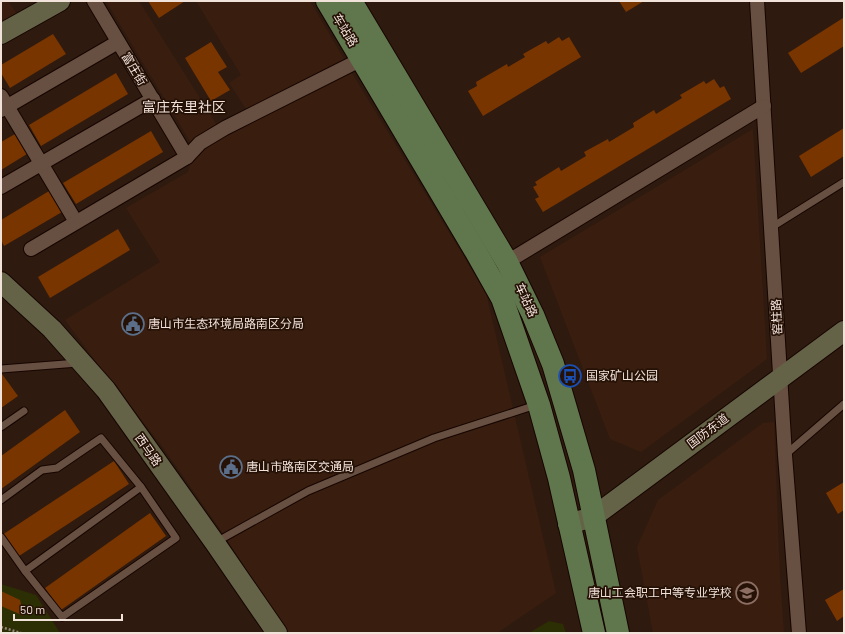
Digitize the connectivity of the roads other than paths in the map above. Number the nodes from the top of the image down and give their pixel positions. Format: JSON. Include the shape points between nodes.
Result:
{"nodes":[{"id":1,"x":60,"y":1,"type":"edge"},
{"id":2,"x":94,"y":1,"type":"edge"},
{"id":3,"x":327,"y":1,"type":"edge"},
{"id":4,"x":351,"y":1,"type":"edge"},
{"id":5,"x":757,"y":1,"type":"edge"},
{"id":6,"x":1,"y":34,"type":"edge"},
{"id":7,"x":118,"y":42,"type":"junction"},
{"id":8,"x":362,"y":60,"type":"junction"},
{"id":9,"x":153,"y":99,"type":"junction"},
{"id":10,"x":3,"y":104,"type":"edge"},
{"id":11,"x":764,"y":106,"type":"junction"},
{"id":12,"x":187,"y":157,"type":"junction"},
{"id":13,"x":42,"y":164,"type":"junction"},
{"id":14,"x":844,"y":182,"type":"edge"},
{"id":15,"x":1,"y":187,"type":"edge"},
{"id":16,"x":76,"y":222,"type":"junction"},
{"id":17,"x":772,"y":227,"type":"junction"},
{"id":18,"x":31,"y":249,"type":"dead end"},
{"id":19,"x":507,"y":262,"type":"junction"},
{"id":20,"x":1,"y":282,"type":"edge"},
{"id":21,"x":844,"y":331,"type":"edge"},
{"id":22,"x":82,"y":363,"type":"junction"},
{"id":23,"x":1,"y":369,"type":"edge"},
{"id":24,"x":781,"y":377,"type":"junction"},
{"id":25,"x":844,"y":404,"type":"edge"},
{"id":26,"x":538,"y":405,"type":"junction"},
{"id":27,"x":24,"y":411,"type":"dead end"},
{"id":28,"x":1,"y":427,"type":"edge"},
{"id":29,"x":785,"y":455,"type":"junction"},
{"id":30,"x":140,"y":487,"type":"junction"},
{"id":31,"x":1,"y":500,"type":"edge"},
{"id":32,"x":593,"y":517,"type":"junction"},
{"id":33,"x":568,"y":524,"type":"junction"},
{"id":34,"x":1,"y":537,"type":"edge"},
{"id":35,"x":215,"y":543,"type":"junction"},
{"id":36,"x":25,"y":571,"type":"junction"},
{"id":37,"x":277,"y":633,"type":"edge"},
{"id":38,"x":594,"y":633,"type":"edge"},
{"id":39,"x":618,"y":633,"type":"edge"},
{"id":40,"x":799,"y":633,"type":"edge"}],
"edges":[{"from":1,"to":6,"type":"street"},
{"from":2,"to":7,"type":"street","name":"富庄街"},
{"from":3,"to":8,"type":"main road","name":"车站路"},
{"from":4,"to":19,"type":"main road","name":"车站路"},
{"from":5,"to":11,"type":"street","name":"窑柱路"},
{"from":7,"to":9,"type":"street","name":"富庄街"},
{"from":7,"to":10,"type":"street"},
{"from":8,"to":12,"type":"street","via":[[225,128],[200,143]]},
{"from":8,"to":26,"type":"main road","name":"车站路","via":[[502,298]]},
{"from":9,"to":12,"type":"street","name":"富庄街"},
{"from":9,"to":13,"type":"street"},
{"from":10,"to":13,"type":"street"},
{"from":11,"to":17,"type":"street","name":"窑柱路"},
{"from":11,"to":19,"type":"street"},
{"from":12,"to":16,"type":"street"},
{"from":13,"to":15,"type":"street"},
{"from":13,"to":16,"type":"street"},
{"from":14,"to":17,"type":"lane"},
{"from":16,"to":18,"type":"street"},
{"from":17,"to":24,"type":"street","name":"窑柱路"},
{"from":19,"to":32,"type":"main road","name":"车站路","via":[[553,364],[584,470]]},
{"from":20,"to":22,"type":"street","name":"西马路","via":[[52,329]]},
{"from":21,"to":24,"type":"street","name":"国防东道"},
{"from":22,"to":23,"type":"lane"},
{"from":22,"to":35,"type":"street","name":"西马路","via":[[106,390]]},
{"from":24,"to":29,"type":"street","name":"窑柱路"},
{"from":24,"to":32,"type":"street","name":"国防东道"},
{"from":25,"to":29,"type":"lane"},
{"from":26,"to":33,"type":"main road","name":"车站路","via":[[559,478]]},
{"from":26,"to":35,"type":"lane","via":[[434,438],[308,491]]},
{"from":27,"to":28,"type":"lane"},
{"from":29,"to":40,"type":"street","name":"窑柱路"},
{"from":30,"to":31,"type":"lane","via":[[101,438],[57,468],[42,470]]},
{"from":30,"to":36,"type":"lane"},
{"from":30,"to":36,"type":"lane","via":[[176,538],[62,617]]},
{"from":32,"to":33,"type":"street","name":"国防东道"},
{"from":32,"to":39,"type":"main road","name":"车站路"},
{"from":33,"to":38,"type":"main road","name":"车站路"},
{"from":34,"to":36,"type":"lane"},
{"from":35,"to":37,"type":"street","name":"西马路"}]}
